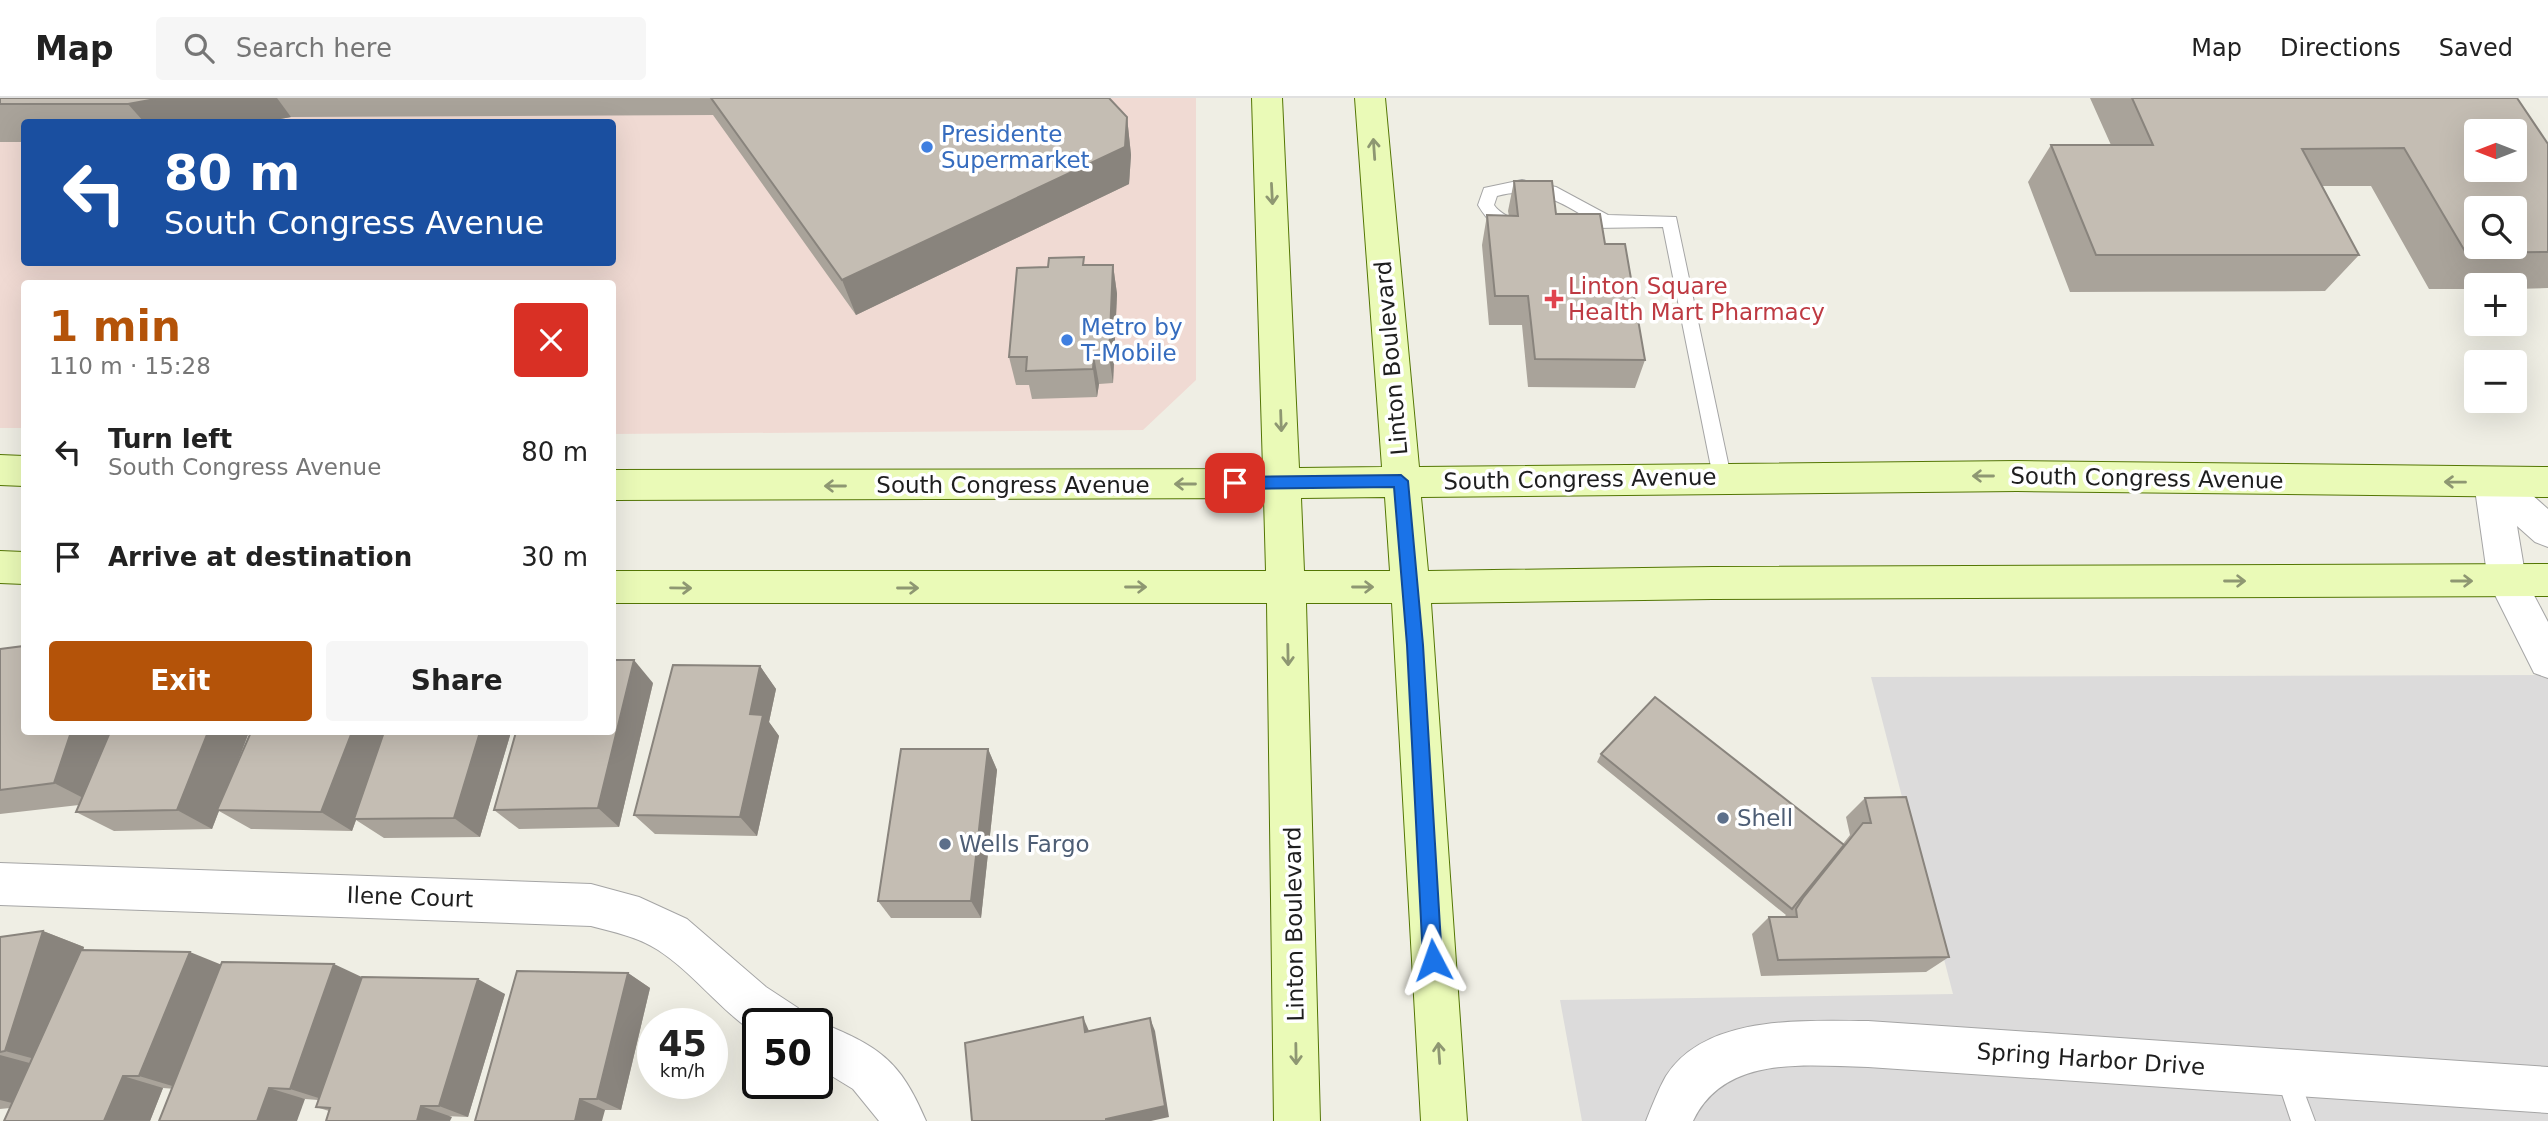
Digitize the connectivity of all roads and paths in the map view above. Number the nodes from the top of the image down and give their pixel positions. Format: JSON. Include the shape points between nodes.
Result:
{"nodes":[{"id":1,"x":1267,"y":98,"type":"edge"},
{"id":2,"x":1370,"y":98,"type":"edge"},
{"id":3,"x":1605,"y":221,"type":"junction"},
{"id":4,"x":1582,"y":223,"type":"edge"},
{"id":5,"x":1510,"y":226,"type":"edge"},
{"id":6,"x":0,"y":470,"type":"edge"},
{"id":7,"x":21,"y":471,"type":"edge"},
{"id":8,"x":1723,"y":477,"type":"junction"},
{"id":9,"x":1401,"y":481,"type":"junction"},
{"id":10,"x":1283,"y":482,"type":"junction"},
{"id":11,"x":2492,"y":482,"type":"junction"},
{"id":12,"x":2548,"y":482,"type":"edge"},
{"id":13,"x":616,"y":485,"type":"edge"},
{"id":14,"x":2548,"y":531,"type":"edge"},
{"id":15,"x":0,"y":568,"type":"edge"},
{"id":16,"x":21,"y":568,"type":"edge"},
{"id":17,"x":2548,"y":580,"type":"edge"},
{"id":18,"x":2507,"y":581,"type":"junction"},
{"id":19,"x":1286,"y":586,"type":"junction"},
{"id":20,"x":616,"y":587,"type":"edge"},
{"id":21,"x":1410,"y":587,"type":"junction"},
{"id":22,"x":2548,"y":661,"type":"edge"},
{"id":23,"x":0,"y":884,"type":"edge"},
{"id":24,"x":758,"y":1008,"type":"edge"},
{"id":25,"x":833,"y":1050,"type":"edge"},
{"id":26,"x":2285,"y":1072,"type":"junction"},
{"id":27,"x":2548,"y":1090,"type":"edge"},
{"id":28,"x":902,"y":1121,"type":"edge"},
{"id":29,"x":1297,"y":1121,"type":"edge"},
{"id":30,"x":1444,"y":1121,"type":"edge"},
{"id":31,"x":1669,"y":1121,"type":"edge"},
{"id":32,"x":2303,"y":1121,"type":"edge"}],
"edges":[{"from":1,"to":10,"type":"main road","name":"Linton Boulevard","one_way":true},
{"from":9,"to":2,"type":"main road","name":"Linton Boulevard","one_way":true},
{"from":3,"to":4,"type":"lane"},
{"from":3,"to":5,"type":"lane","via":[[1547,187],[1504,187],[1490,192],[1486,205],[1493,217]]},
{"from":3,"to":8,"type":"lane","via":[[1670,221]]},
{"from":6,"to":7,"type":"main road"},
{"from":8,"to":9,"type":"main road","name":"South Congress Avenue"},
{"from":11,"to":8,"type":"main road","name":"South Congress Avenue","one_way":true},
{"from":9,"to":10,"type":"main road","name":"South Congress Avenue"},
{"from":9,"to":21,"type":"main road","name":"Linton Boulevard"},
{"from":10,"to":13,"type":"main road","name":"South Congress Avenue","one_way":true},
{"from":10,"to":19,"type":"main road","name":"Linton Boulevard"},
{"from":11,"to":12,"type":"main road","name":"South Congress Avenue"},
{"from":11,"to":14,"type":"street"},
{"from":11,"to":18,"type":"street"},
{"from":15,"to":16,"type":"main road"},
{"from":17,"to":18,"type":"main road"},
{"from":21,"to":18,"type":"main road","one_way":true},
{"from":18,"to":22,"type":"street"},
{"from":20,"to":19,"type":"main road","one_way":true},
{"from":19,"to":21,"type":"main road","one_way":true},
{"from":19,"to":29,"type":"main road","name":"Linton Boulevard","one_way":true},
{"from":30,"to":21,"type":"main road","name":"Linton Boulevard","one_way":true},
{"from":23,"to":24,"type":"street","name":"Ilene Court","via":[[579,903],[612,909],[672,934]]},
{"from":25,"to":28,"type":"street","via":[[874,1075],[897,1104]]},
{"from":26,"to":27,"type":"street","name":"Spring Harbor Drive"},
{"from":26,"to":31,"type":"street","name":"Spring Harbor Drive","via":[[1868,1044],[1769,1045],[1732,1052],[1700,1070],[1676,1099]]},
{"from":26,"to":32,"type":"lane"}]}
